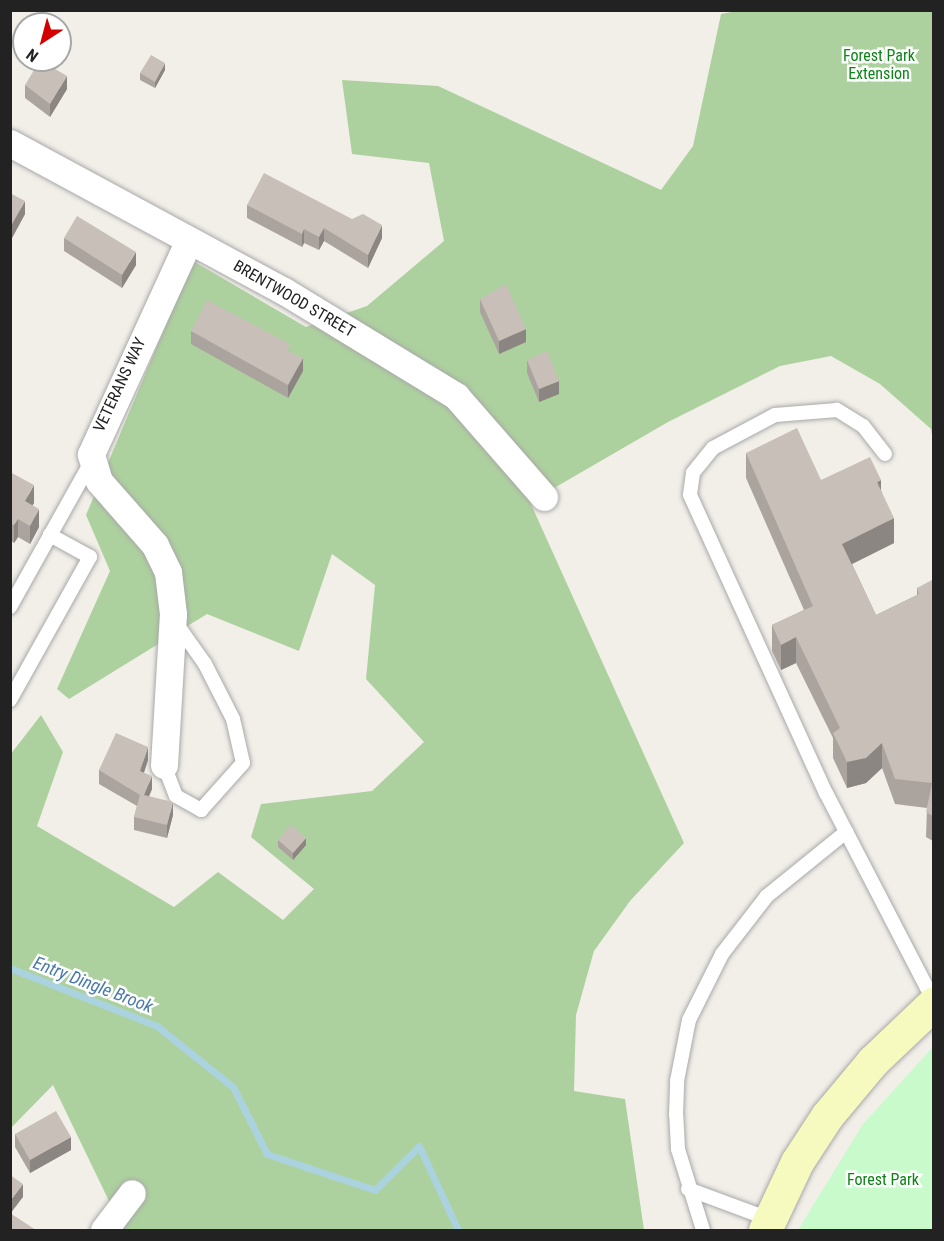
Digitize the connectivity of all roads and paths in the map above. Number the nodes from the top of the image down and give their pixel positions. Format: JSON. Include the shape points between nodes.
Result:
{"nodes":[{"id":1,"x":10,"y":142,"type":"edge"},
{"id":2,"x":189,"y":240,"type":"junction"},
{"id":3,"x":885,"y":454,"type":"dead end"},
{"id":4,"x":91,"y":462,"type":"junction"},
{"id":5,"x":544,"y":498,"type":"dead end"},
{"id":6,"x":50,"y":535,"type":"junction"},
{"id":7,"x":10,"y":608,"type":"edge"},
{"id":8,"x":173,"y":619,"type":"junction"},
{"id":9,"x":10,"y":700,"type":"edge"},
{"id":10,"x":164,"y":765,"type":"joint"},
{"id":11,"x":846,"y":832,"type":"junction"},
{"id":12,"x":933,"y":1002,"type":"edge"},
{"id":13,"x":688,"y":1189,"type":"junction"},
{"id":14,"x":132,"y":1193,"type":"dead end"},
{"id":15,"x":767,"y":1225,"type":"edge"},
{"id":16,"x":104,"y":1230,"type":"edge"},
{"id":17,"x":703,"y":1230,"type":"edge"}],
"edges":[{"from":1,"to":2,"type":"street","name":"BRENTWOOD STREET"},
{"from":2,"to":4,"type":"street","name":"VETERANS WAY","via":[[95,438]]},
{"from":2,"to":5,"type":"street","name":"BRENTWOOD STREET","via":[[456,396]]},
{"from":3,"to":11,"type":"lane","via":[[863,426],[837,411],[775,415],[713,448],[693,473],[690,495]]},
{"from":4,"to":6,"type":"lane"},
{"from":4,"to":8,"type":"street","via":[[105,490],[165,560]]},
{"from":6,"to":7,"type":"lane"},
{"from":6,"to":9,"type":"lane","via":[[90,557]]},
{"from":8,"to":10,"type":"street"},
{"from":8,"to":10,"type":"lane","via":[[205,664],[233,719],[243,764],[201,810],[176,796]]},
{"from":11,"to":12,"type":"lane"},
{"from":11,"to":13,"type":"lane","via":[[767,896],[722,954],[698,1000],[677,1081],[678,1149]]},
{"from":12,"to":15,"type":"main road","via":[[873,1061],[827,1116],[797,1162]]},
{"from":13,"to":15,"type":"lane"},
{"from":13,"to":17,"type":"lane"},
{"from":14,"to":16,"type":"street"}]}
